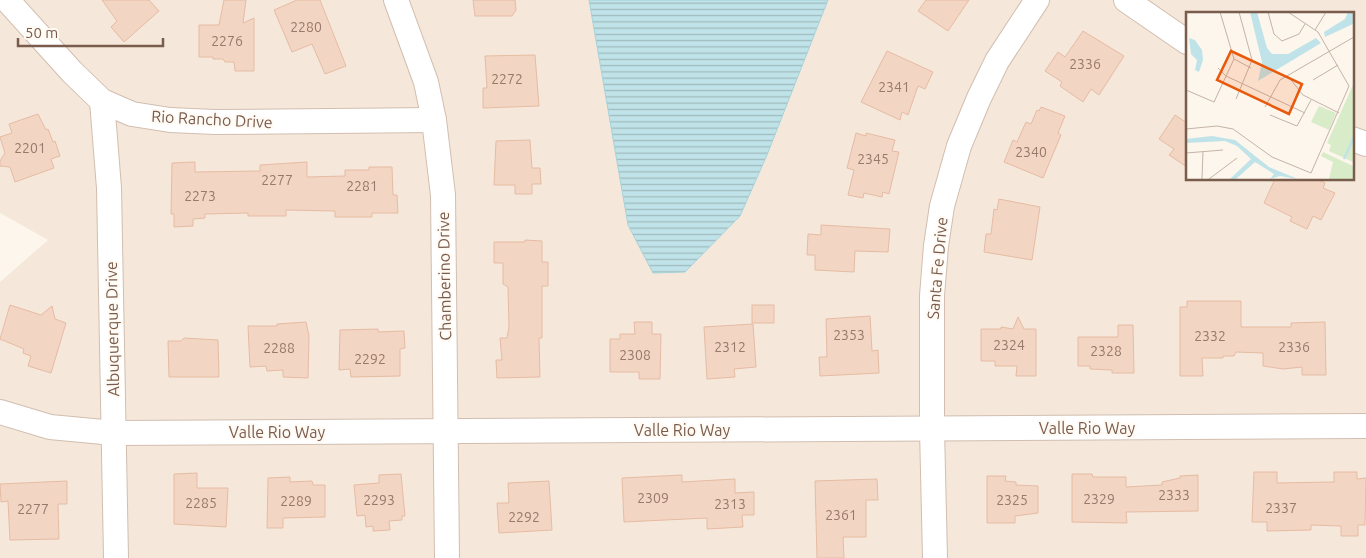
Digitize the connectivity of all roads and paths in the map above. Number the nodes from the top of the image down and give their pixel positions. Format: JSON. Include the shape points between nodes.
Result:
{"nodes":[{"id":1,"x":7,"y":0,"type":"edge"},
{"id":2,"x":396,"y":0,"type":"edge"},
{"id":3,"x":1037,"y":0,"type":"edge"},
{"id":4,"x":1126,"y":0,"type":"edge"},
{"id":5,"x":1186,"y":41,"type":"edge"},
{"id":6,"x":102,"y":101,"type":"junction"},
{"id":7,"x":434,"y":120,"type":"junction"},
{"id":8,"x":1354,"y":140,"type":"edge"},
{"id":9,"x":1366,"y":144,"type":"edge"},
{"id":10,"x":0,"y":412,"type":"edge"},
{"id":11,"x":1366,"y":426,"type":"edge"},
{"id":12,"x":932,"y":429,"type":"junction"},
{"id":13,"x":446,"y":431,"type":"junction"},
{"id":14,"x":114,"y":433,"type":"junction"},
{"id":15,"x":116,"y":558,"type":"edge"},
{"id":16,"x":447,"y":558,"type":"edge"},
{"id":17,"x":935,"y":558,"type":"edge"}],
"edges":[{"from":1,"to":6,"type":"street","name":"Rio Rancho Drive"},
{"from":2,"to":7,"type":"street","name":"Chamberino Drive","via":[[426,82]]},
{"from":3,"to":12,"type":"street","name":"Santa Fe Drive","via":[[997,61],[979,98],[942,206],[932,296]]},
{"from":4,"to":5,"type":"street"},
{"from":6,"to":7,"type":"street","name":"Rio Rancho Drive","via":[[132,114],[170,120]]},
{"from":6,"to":14,"type":"street","name":"Albuquerque Drive","via":[[110,188]]},
{"from":7,"to":13,"type":"street","name":"Chamberino Drive","via":[[443,194]]},
{"from":8,"to":9,"type":"street"},
{"from":10,"to":14,"type":"street","name":"Valle Rio Way","via":[[50,427]]},
{"from":11,"to":12,"type":"street","name":"Valle Rio Way"},
{"from":12,"to":13,"type":"street","name":"Valle Rio Way"},
{"from":12,"to":17,"type":"street","name":"Santa Fe Drive"},
{"from":13,"to":14,"type":"street","name":"Valle Rio Way"},
{"from":13,"to":16,"type":"street","name":"Chamberino Drive"},
{"from":14,"to":15,"type":"street","name":"Albuquerque Drive"}]}
